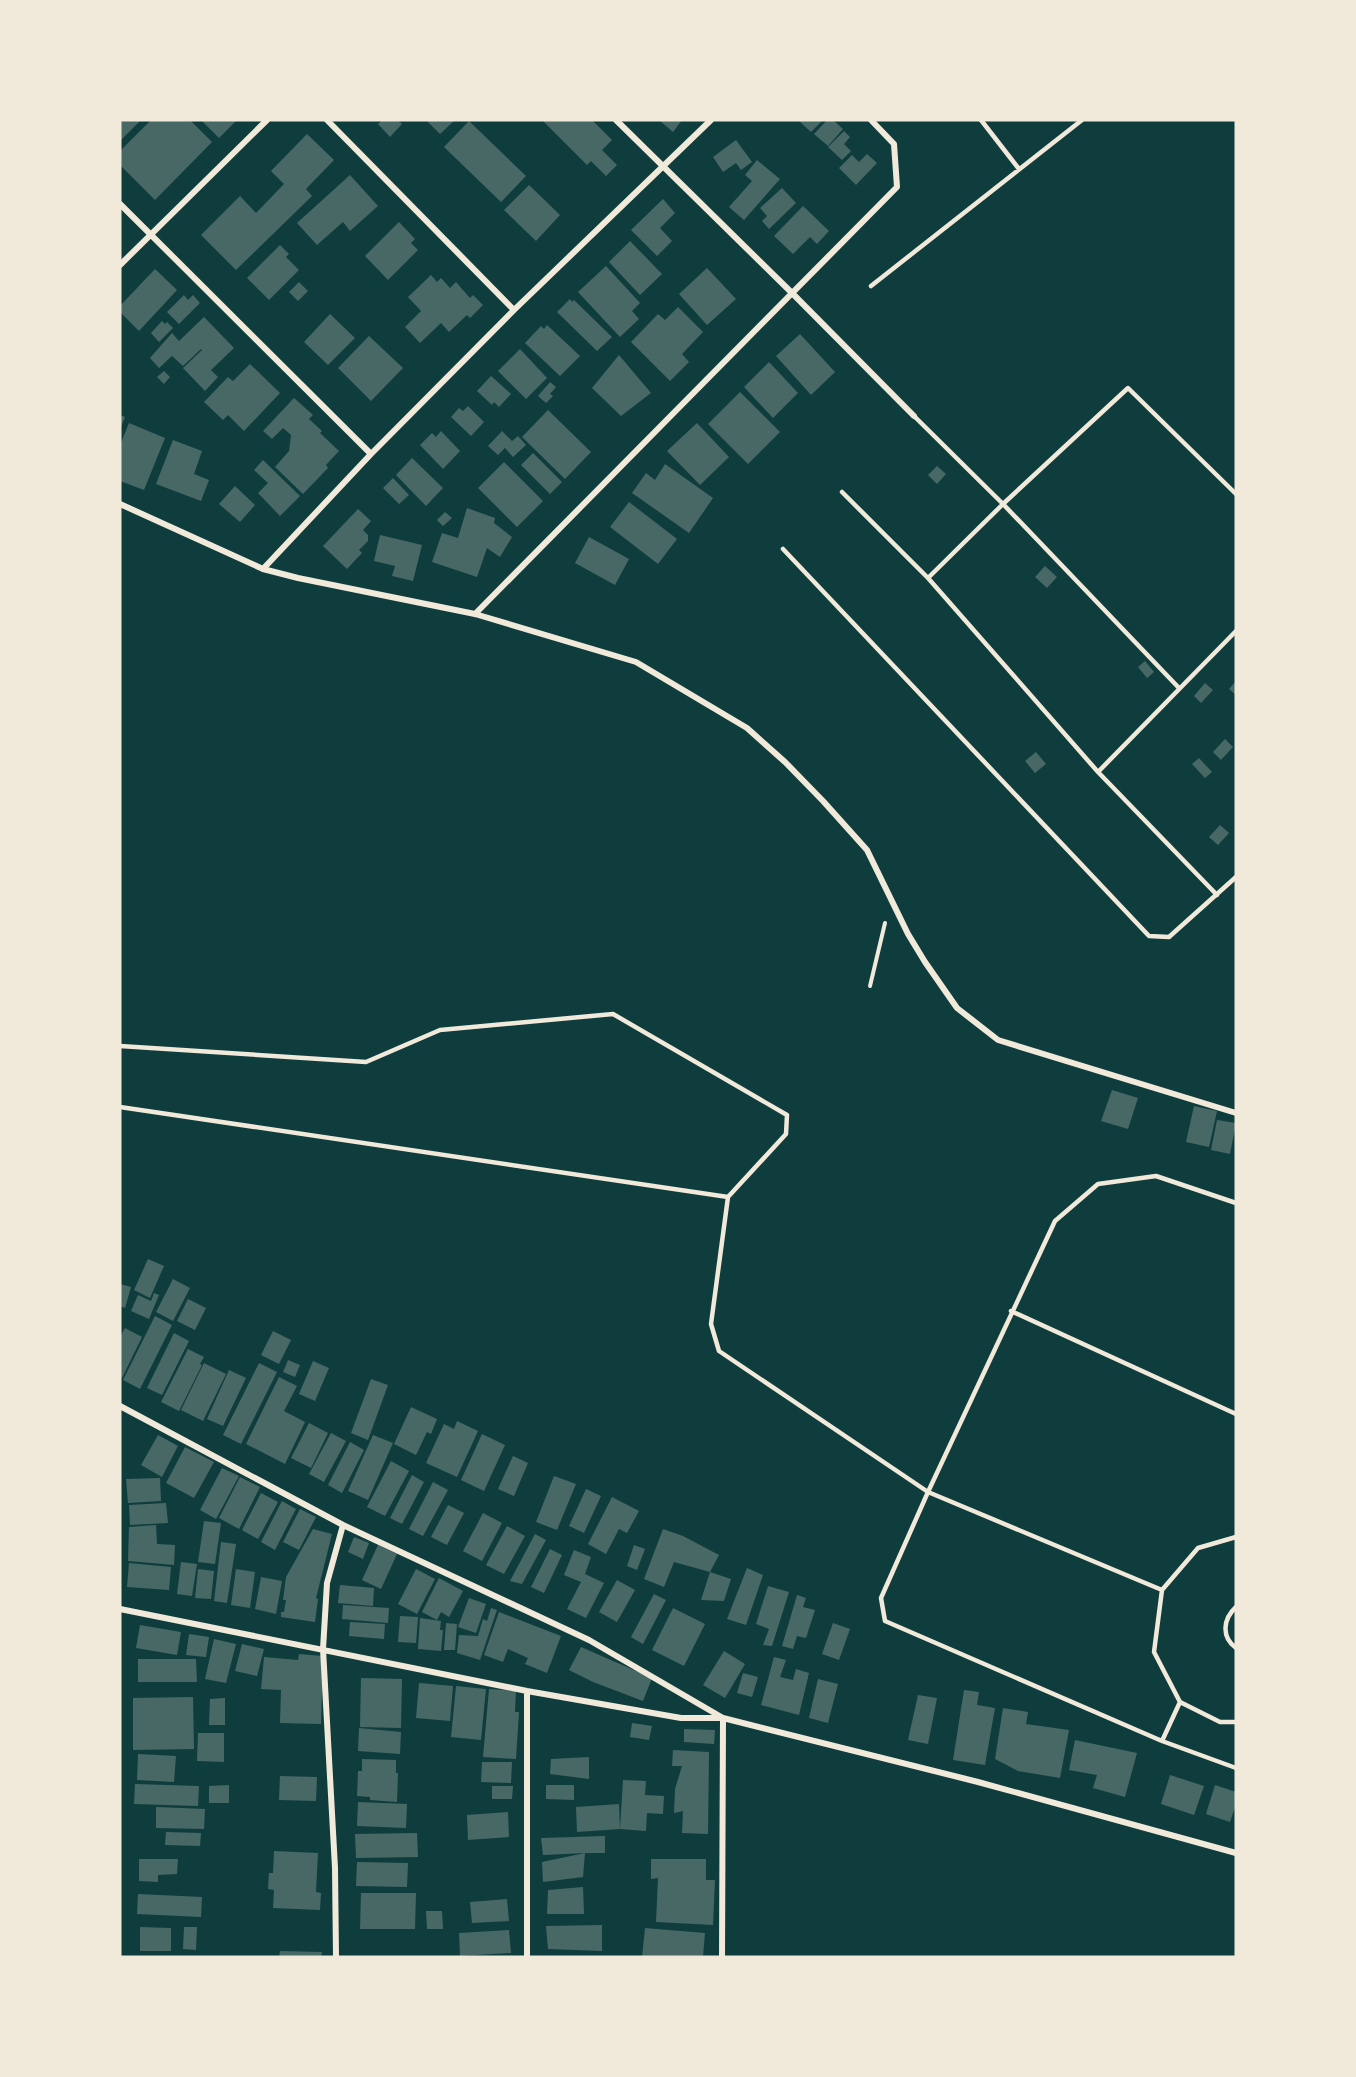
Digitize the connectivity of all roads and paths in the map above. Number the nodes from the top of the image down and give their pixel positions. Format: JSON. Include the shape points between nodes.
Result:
{"nodes":[{"id":1,"x":267,"y":120,"type":"edge"},
{"id":2,"x":327,"y":120,"type":"edge"},
{"id":3,"x":615,"y":120,"type":"edge"},
{"id":4,"x":711,"y":120,"type":"edge"},
{"id":5,"x":871,"y":120,"type":"edge"},
{"id":6,"x":981,"y":120,"type":"edge"},
{"id":7,"x":1082,"y":120,"type":"edge"},
{"id":8,"x":663,"y":167,"type":"junction"},
{"id":9,"x":1019,"y":170,"type":"junction"},
{"id":10,"x":120,"y":204,"type":"edge"},
{"id":11,"x":151,"y":234,"type":"junction"},
{"id":12,"x":120,"y":266,"type":"edge"},
{"id":13,"x":871,"y":286,"type":"dead end"},
{"id":14,"x":792,"y":293,"type":"junction"},
{"id":15,"x":514,"y":310,"type":"junction"},
{"id":16,"x":914,"y":416,"type":"joint"},
{"id":17,"x":371,"y":454,"type":"junction"},
{"id":18,"x":842,"y":492,"type":"dead end"},
{"id":19,"x":1236,"y":494,"type":"edge"},
{"id":20,"x":120,"y":504,"type":"edge"},
{"id":21,"x":1003,"y":504,"type":"junction"},
{"id":22,"x":783,"y":549,"type":"dead end"},
{"id":23,"x":263,"y":569,"type":"junction"},
{"id":24,"x":928,"y":579,"type":"junction"},
{"id":25,"x":475,"y":614,"type":"junction"},
{"id":26,"x":1236,"y":631,"type":"edge"},
{"id":27,"x":1179,"y":688,"type":"junction"},
{"id":28,"x":1098,"y":772,"type":"junction"},
{"id":29,"x":1236,"y":877,"type":"edge"},
{"id":30,"x":1217,"y":895,"type":"junction"},
{"id":31,"x":893,"y":907,"type":"junction"},
{"id":32,"x":870,"y":986,"type":"dead end"},
{"id":33,"x":120,"y":1046,"type":"edge"},
{"id":34,"x":120,"y":1107,"type":"edge"},
{"id":35,"x":1236,"y":1113,"type":"edge"},
{"id":36,"x":728,"y":1197,"type":"junction"},
{"id":37,"x":1236,"y":1203,"type":"edge"},
{"id":38,"x":1011,"y":1311,"type":"junction"},
{"id":39,"x":120,"y":1406,"type":"edge"},
{"id":40,"x":1236,"y":1414,"type":"edge"},
{"id":41,"x":928,"y":1492,"type":"junction"},
{"id":42,"x":343,"y":1525,"type":"junction"},
{"id":43,"x":1236,"y":1537,"type":"edge"},
{"id":44,"x":1162,"y":1590,"type":"junction"},
{"id":45,"x":1236,"y":1607,"type":"edge"},
{"id":46,"x":120,"y":1609,"type":"edge"},
{"id":47,"x":1236,"y":1648,"type":"edge"},
{"id":48,"x":323,"y":1649,"type":"junction"},
{"id":49,"x":527,"y":1691,"type":"junction"},
{"id":50,"x":1180,"y":1702,"type":"junction"},
{"id":51,"x":723,"y":1718,"type":"junction"},
{"id":52,"x":1236,"y":1722,"type":"edge"},
{"id":53,"x":1162,"y":1741,"type":"junction"},
{"id":54,"x":1236,"y":1768,"type":"edge"},
{"id":55,"x":1236,"y":1853,"type":"edge"},
{"id":56,"x":336,"y":1957,"type":"edge"},
{"id":57,"x":527,"y":1957,"type":"edge"},
{"id":58,"x":722,"y":1957,"type":"edge"}],
"edges":[{"from":1,"to":11,"type":"street"},
{"from":2,"to":15,"type":"street"},
{"from":3,"to":8,"type":"street"},
{"from":4,"to":8,"type":"street"},
{"from":5,"to":14,"type":"street","via":[[894,144],[897,187]]},
{"from":6,"to":9,"type":"lane"},
{"from":7,"to":9,"type":"lane"},
{"from":8,"to":14,"type":"street"},
{"from":8,"to":15,"type":"street"},
{"from":9,"to":13,"type":"lane"},
{"from":10,"to":11,"type":"street"},
{"from":11,"to":12,"type":"street"},
{"from":11,"to":17,"type":"street"},
{"from":14,"to":16,"type":"street"},
{"from":14,"to":25,"type":"street"},
{"from":15,"to":17,"type":"street"},
{"from":16,"to":21,"type":"lane"},
{"from":17,"to":23,"type":"street"},
{"from":18,"to":24,"type":"lane"},
{"from":19,"to":21,"type":"lane","via":[[1128,388]]},
{"from":20,"to":23,"type":"street"},
{"from":21,"to":24,"type":"lane"},
{"from":21,"to":27,"type":"lane"},
{"from":22,"to":30,"type":"lane","via":[[1149,936],[1169,937]]},
{"from":23,"to":25,"type":"street"},
{"from":24,"to":28,"type":"lane"},
{"from":25,"to":31,"type":"street","via":[[636,662],[747,728],[785,762],[867,850]]},
{"from":26,"to":27,"type":"lane"},
{"from":27,"to":28,"type":"lane"},
{"from":28,"to":30,"type":"lane"},
{"from":29,"to":30,"type":"lane"},
{"from":31,"to":32,"type":"path","via":[[885,923]]},
{"from":31,"to":35,"type":"street","via":[[957,1008],[998,1041]]},
{"from":33,"to":36,"type":"lane","via":[[366,1062],[440,1030],[613,1014],[787,1115],[786,1134]]},
{"from":34,"to":36,"type":"lane"},
{"from":36,"to":41,"type":"lane","via":[[711,1324],[719,1351]]},
{"from":37,"to":38,"type":"lane","via":[[1156,1176],[1098,1184],[1055,1221]]},
{"from":38,"to":40,"type":"lane"},
{"from":38,"to":41,"type":"lane"},
{"from":39,"to":42,"type":"street"},
{"from":41,"to":44,"type":"lane"},
{"from":41,"to":53,"type":"lane","via":[[881,1598],[885,1621]]},
{"from":42,"to":48,"type":"street","via":[[327,1582]]},
{"from":42,"to":51,"type":"street","via":[[589,1640]]},
{"from":43,"to":44,"type":"lane","via":[[1198,1548]]},
{"from":44,"to":50,"type":"lane","via":[[1154,1652]]},
{"from":45,"to":47,"type":"lane","via":[[1225,1629]]},
{"from":46,"to":48,"type":"street"},
{"from":48,"to":49,"type":"street"},
{"from":48,"to":56,"type":"street"},
{"from":49,"to":51,"type":"street","via":[[681,1718]]},
{"from":49,"to":57,"type":"street"},
{"from":50,"to":52,"type":"lane","via":[[1220,1722]]},
{"from":50,"to":53,"type":"lane"},
{"from":51,"to":55,"type":"street","via":[[978,1782]]},
{"from":51,"to":58,"type":"street"},
{"from":53,"to":54,"type":"lane"}]}
